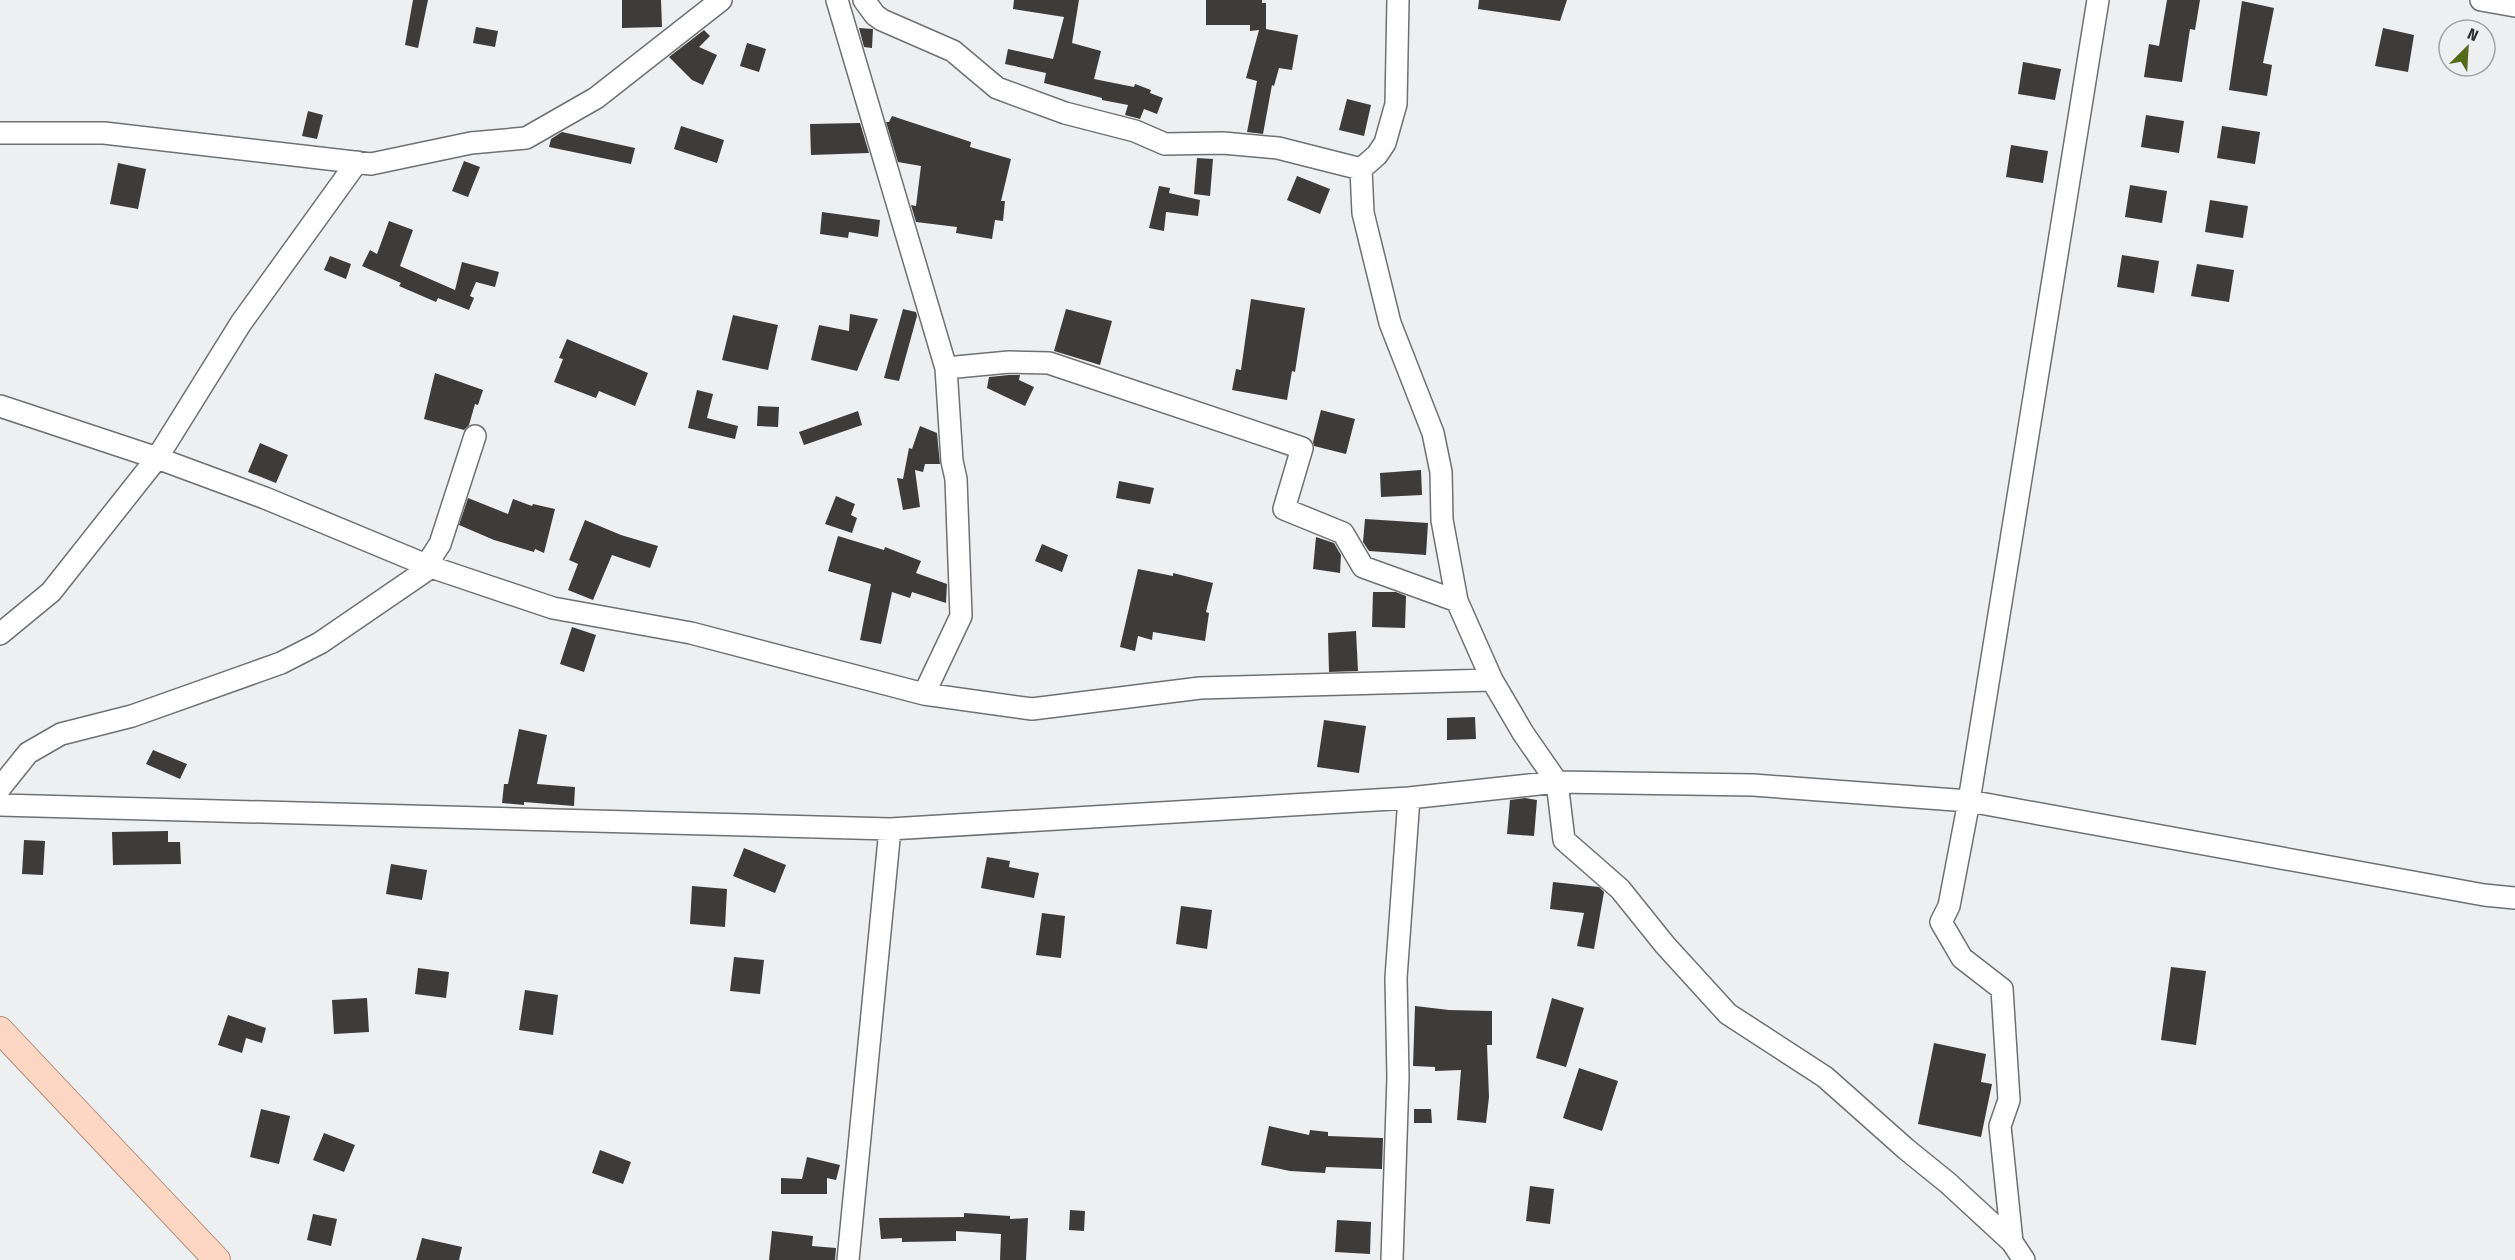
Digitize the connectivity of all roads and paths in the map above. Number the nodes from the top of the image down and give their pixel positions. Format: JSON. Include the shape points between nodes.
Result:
{"nodes":[{"id":1,"x":721,"y":0,"type":"edge"},
{"id":2,"x":837,"y":0,"type":"edge"},
{"id":3,"x":864,"y":0,"type":"edge"},
{"id":4,"x":1398,"y":0,"type":"edge"},
{"id":5,"x":2098,"y":0,"type":"edge"},
{"id":6,"x":2481,"y":0,"type":"edge"},
{"id":7,"x":2515,"y":6,"type":"edge"},
{"id":8,"x":0,"y":133,"type":"edge"},
{"id":9,"x":357,"y":162,"type":"junction"},
{"id":10,"x":1361,"y":169,"type":"junction"},
{"id":11,"x":946,"y":368,"type":"junction"},
{"id":12,"x":0,"y":405,"type":"edge"},
{"id":13,"x":475,"y":436,"type":"dead end"},
{"id":14,"x":157,"y":458,"type":"junction"},
{"id":15,"x":431,"y":567,"type":"junction"},
{"id":16,"x":1457,"y":601,"type":"junction"},
{"id":17,"x":0,"y":634,"type":"edge"},
{"id":18,"x":1492,"y":680,"type":"junction"},
{"id":19,"x":924,"y":694,"type":"junction"},
{"id":20,"x":1557,"y":782,"type":"junction"},
{"id":21,"x":0,"y":788,"type":"edge"},
{"id":22,"x":1409,"y":798,"type":"junction"},
{"id":23,"x":1969,"y":801,"type":"junction"},
{"id":24,"x":0,"y":805,"type":"edge"},
{"id":25,"x":890,"y":829,"type":"junction"},
{"id":26,"x":2515,"y":898,"type":"edge"},
{"id":27,"x":0,"y":1030,"type":"edge"},
{"id":28,"x":2012,"y":1242,"type":"junction"},
{"id":29,"x":217,"y":1260,"type":"edge"},
{"id":30,"x":848,"y":1260,"type":"edge"},
{"id":31,"x":1392,"y":1260,"type":"edge"},
{"id":32,"x":2024,"y":1260,"type":"edge"}],
"edges":[{"from":1,"to":9,"type":"street","via":[[596,98],[526,138],[471,143],[370,164]]},
{"from":2,"to":11,"type":"street"},
{"from":3,"to":10,"type":"street","via":[[882,20],[953,51],[992,86],[1065,113],[1135,131],[1165,144],[1223,143],[1278,148]]},
{"from":4,"to":10,"type":"street","via":[[1396,104],[1385,143]]},
{"from":5,"to":23,"type":"street"},
{"from":6,"to":7,"type":"street"},
{"from":8,"to":9,"type":"street","via":[[104,133]]},
{"from":9,"to":14,"type":"street","via":[[241,323]]},
{"from":10,"to":16,"type":"street","via":[[1363,213],[1378,277],[1390,322],[1432,433],[1441,472],[1442,520]]},
{"from":11,"to":16,"type":"street","via":[[1049,363],[1302,448],[1284,509],[1343,532],[1363,567]]},
{"from":11,"to":19,"type":"street","via":[[956,479],[961,616]]},
{"from":12,"to":14,"type":"street"},
{"from":13,"to":15,"type":"street","via":[[440,544],[427,564]]},
{"from":14,"to":15,"type":"street","via":[[266,498]]},
{"from":14,"to":17,"type":"street","via":[[51,592]]},
{"from":15,"to":19,"type":"street","via":[[553,608],[691,633]]},
{"from":15,"to":21,"type":"street","via":[[320,643],[281,663],[132,716],[61,734],[28,753]]},
{"from":16,"to":18,"type":"street"},
{"from":18,"to":19,"type":"street","via":[[1200,688],[1032,709]]},
{"from":18,"to":20,"type":"street"},
{"from":20,"to":22,"type":"street"},
{"from":20,"to":23,"type":"street","via":[[1754,785]]},
{"from":20,"to":28,"type":"street","via":[[1564,840],[1620,889],[1728,1014],[1826,1077]]},
{"from":22,"to":25,"type":"street"},
{"from":22,"to":31,"type":"street","via":[[1396,978],[1398,1077]]},
{"from":23,"to":26,"type":"street"},
{"from":23,"to":28,"type":"street","via":[[1949,906],[1941,922],[1962,958],[2002,990],[2009,1100],[2000,1126]]},
{"from":24,"to":25,"type":"street"},
{"from":25,"to":30,"type":"street"},
{"from":27,"to":29,"type":"main road"},
{"from":28,"to":32,"type":"street"}]}
